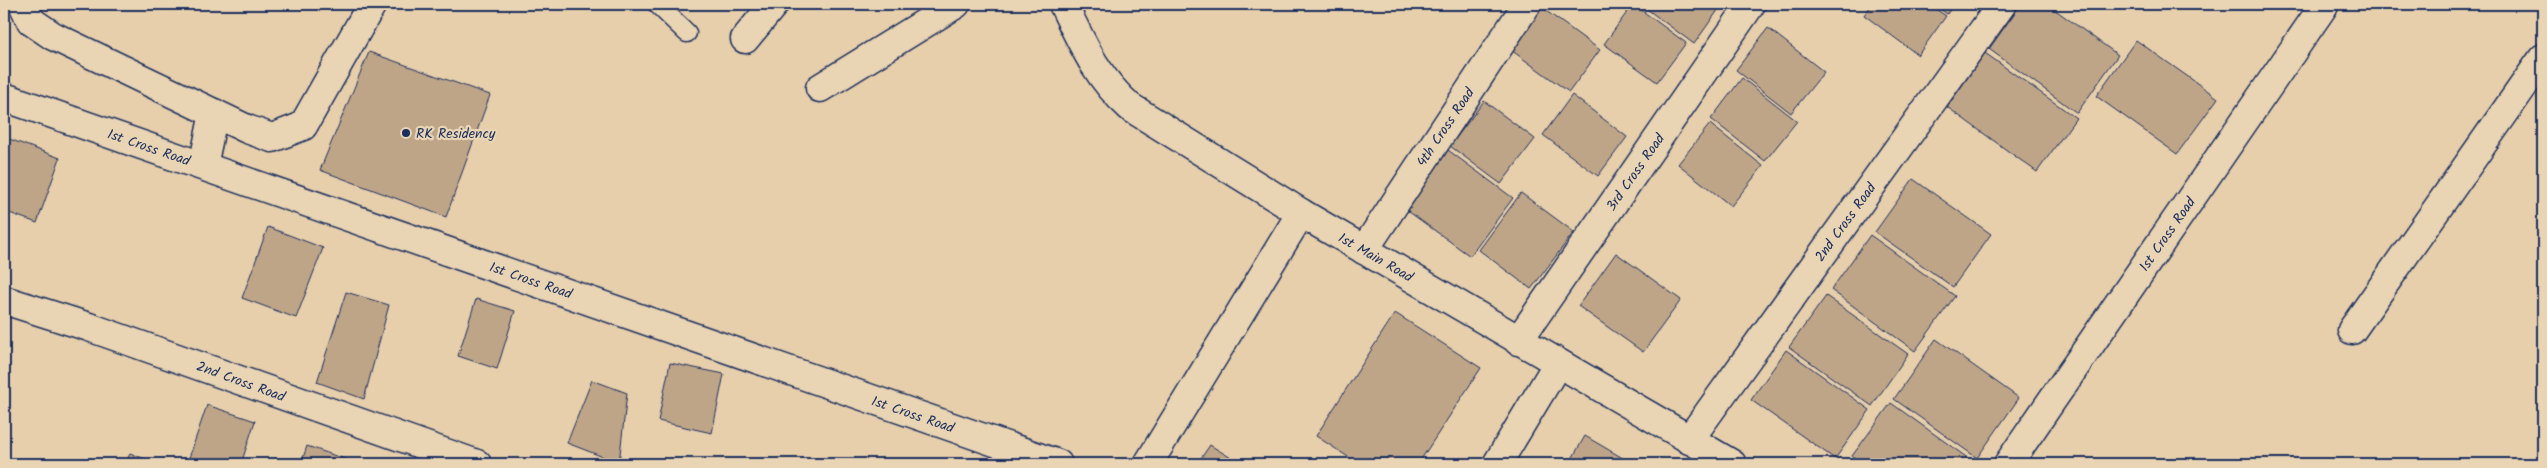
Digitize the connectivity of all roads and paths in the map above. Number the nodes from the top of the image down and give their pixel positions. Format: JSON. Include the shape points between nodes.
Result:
{"nodes":[{"id":1,"x":23,"y":4,"type":"edge"},
{"id":2,"x":372,"y":4,"type":"edge"},
{"id":3,"x":657,"y":4,"type":"edge"},
{"id":4,"x":774,"y":4,"type":"edge"},
{"id":5,"x":956,"y":4,"type":"edge"},
{"id":6,"x":1063,"y":4,"type":"edge"},
{"id":7,"x":1527,"y":4,"type":"edge"},
{"id":8,"x":1751,"y":4,"type":"edge"},
{"id":9,"x":2002,"y":4,"type":"edge"},
{"id":10,"x":2325,"y":4,"type":"edge"},
{"id":11,"x":687,"y":33,"type":"dead end"},
{"id":12,"x":745,"y":39,"type":"dead end"},
{"id":13,"x":2543,"y":58,"type":"edge"},
{"id":14,"x":820,"y":88,"type":"dead end"},
{"id":15,"x":4,"y":97,"type":"edge"},
{"id":16,"x":214,"y":113,"type":"junction"},
{"id":17,"x":203,"y":166,"type":"junction"},
{"id":18,"x":1301,"y":213,"type":"junction"},
{"id":19,"x":1364,"y":250,"type":"junction"},
{"id":20,"x":4,"y":300,"type":"edge"},
{"id":21,"x":2352,"y":330,"type":"dead end"},
{"id":22,"x":1518,"y":341,"type":"junction"},
{"id":23,"x":1558,"y":363,"type":"junction"},
{"id":24,"x":1689,"y":440,"type":"junction"},
{"id":25,"x":477,"y":464,"type":"edge"},
{"id":26,"x":1058,"y":464,"type":"edge"},
{"id":27,"x":1148,"y":464,"type":"edge"},
{"id":28,"x":1497,"y":464,"type":"edge"},
{"id":29,"x":1732,"y":464,"type":"edge"},
{"id":30,"x":2008,"y":464,"type":"edge"}],
"edges":[{"from":1,"to":16,"type":"street","via":[[32,21],[52,36]]},
{"from":2,"to":16,"type":"street","via":[[303,126],[272,138]]},
{"from":3,"to":11,"type":"lane"},
{"from":4,"to":12,"type":"street"},
{"from":5,"to":14,"type":"street"},
{"from":6,"to":18,"type":"street","name":"1st Main Road","via":[[1100,76],[1130,108]]},
{"from":7,"to":19,"type":"street","name":"4th Cross Road"},
{"from":8,"to":22,"type":"street","name":"3rd Cross Road"},
{"from":9,"to":24,"type":"street","name":"2nd Cross Road"},
{"from":10,"to":30,"type":"street","name":"1st Cross Road"},
{"from":13,"to":21,"type":"street"},
{"from":15,"to":17,"type":"street","name":"1st Cross Road"},
{"from":16,"to":17,"type":"street"},
{"from":17,"to":26,"type":"street","name":"1st Cross Road"},
{"from":18,"to":19,"type":"street","name":"1st Main Road"},
{"from":18,"to":27,"type":"street"},
{"from":19,"to":22,"type":"street","name":"1st Main Road"},
{"from":20,"to":25,"type":"street","name":"2nd Cross Road"},
{"from":22,"to":23,"type":"street","name":"1st Main Road"},
{"from":23,"to":24,"type":"street","name":"1st Main Road"},
{"from":23,"to":28,"type":"street"},
{"from":24,"to":29,"type":"street","name":"1st Main Road"}]}
